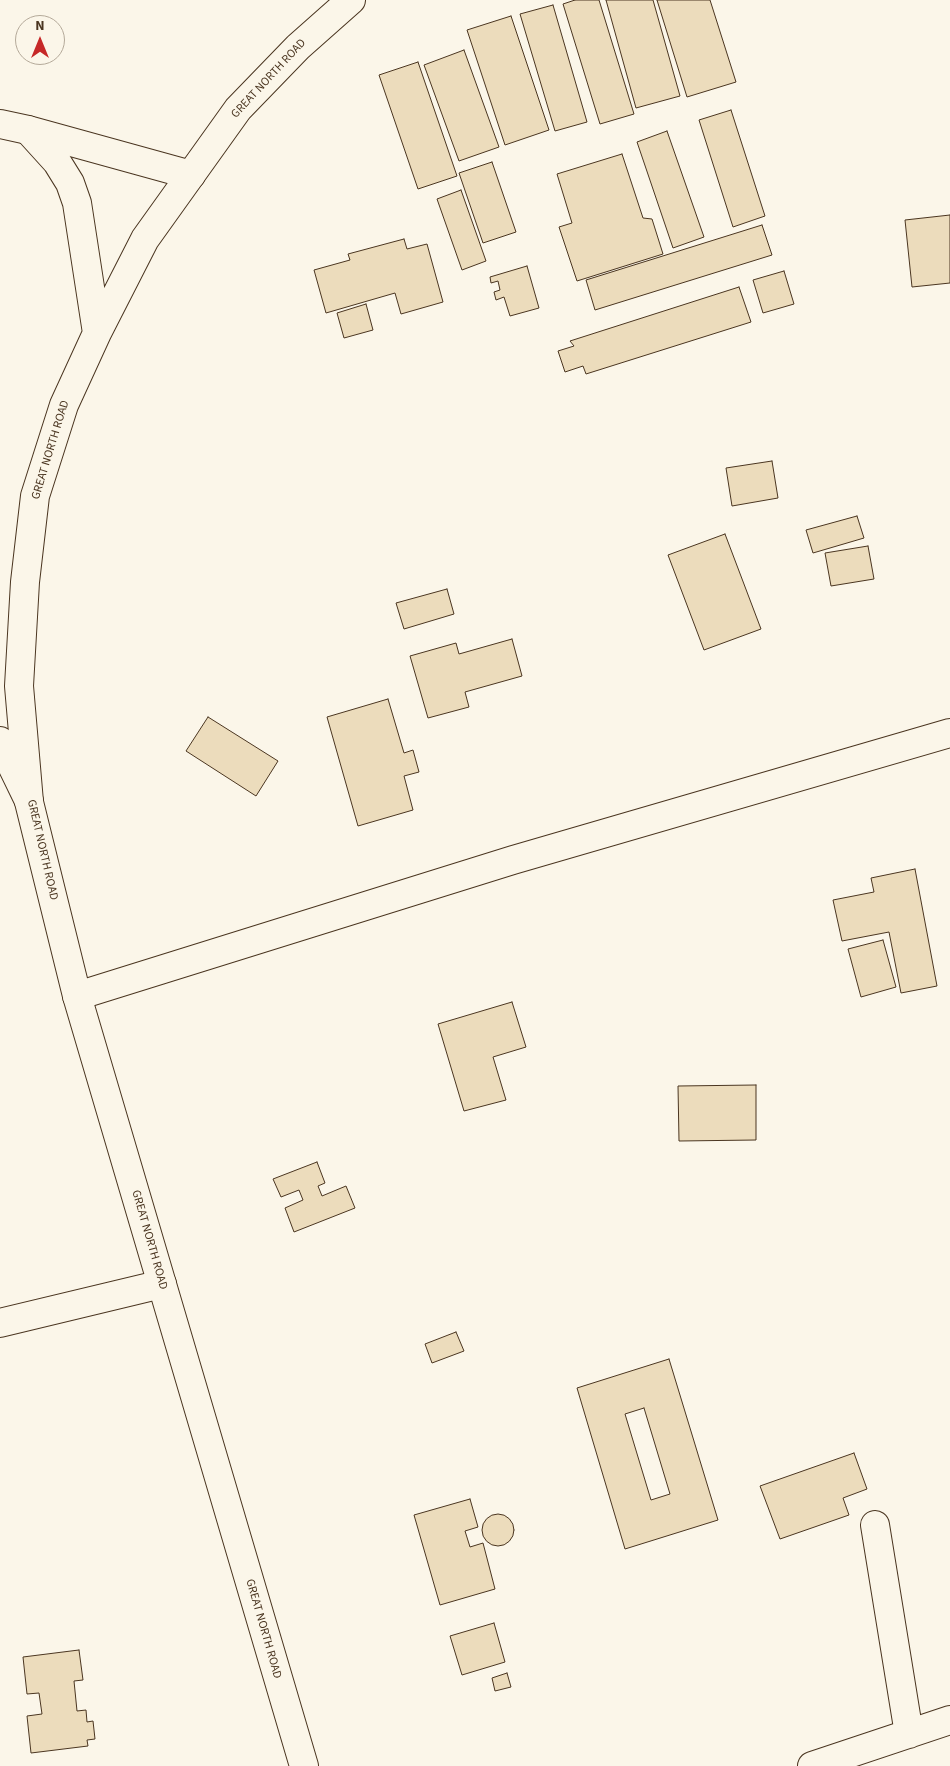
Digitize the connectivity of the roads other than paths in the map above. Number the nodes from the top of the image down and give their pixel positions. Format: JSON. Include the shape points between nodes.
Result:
{"nodes":[{"id":1,"x":351,"y":0,"type":"edge"},
{"id":2,"x":0,"y":124,"type":"edge"},
{"id":3,"x":28,"y":130,"type":"junction"},
{"id":4,"x":191,"y":175,"type":"junction"},
{"id":5,"x":97,"y":333,"type":"junction"},
{"id":6,"x":950,"y":733,"type":"edge"},
{"id":7,"x":0,"y":742,"type":"edge"},
{"id":8,"x":30,"y":802,"type":"junction"},
{"id":9,"x":77,"y":996,"type":"junction"},
{"id":10,"x":162,"y":1284,"type":"junction"},
{"id":11,"x":0,"y":1323,"type":"edge"},
{"id":12,"x":875,"y":1525,"type":"dead end"},
{"id":13,"x":950,"y":1720,"type":"edge"},
{"id":14,"x":909,"y":1734,"type":"junction"},
{"id":15,"x":304,"y":1766,"type":"edge"},
{"id":16,"x":812,"y":1766,"type":"edge"}],
"edges":[{"from":1,"to":4,"type":"main road","name":"GREAT NORTH ROAD","via":[[298,47],[238,108]]},
{"from":2,"to":3,"type":"main road"},
{"from":3,"to":4,"type":"main road"},
{"from":3,"to":5,"type":"main road","via":[[57,162],[77,203]]},
{"from":4,"to":5,"type":"main road","name":"GREAT NORTH ROAD","via":[[145,239]]},
{"from":5,"to":8,"type":"main road","name":"GREAT NORTH ROAD","via":[[64,404],[35,496],[25,582],[19,686]]},
{"from":6,"to":9,"type":"main road","via":[[513,860]]},
{"from":7,"to":8,"type":"main road"},
{"from":8,"to":9,"type":"main road","name":"GREAT NORTH ROAD"},
{"from":9,"to":10,"type":"main road","name":"GREAT NORTH ROAD"},
{"from":10,"to":11,"type":"main road"},
{"from":10,"to":15,"type":"main road","name":"GREAT NORTH ROAD"},
{"from":12,"to":14,"type":"main road"},
{"from":13,"to":14,"type":"main road"},
{"from":14,"to":16,"type":"main road"}]}
